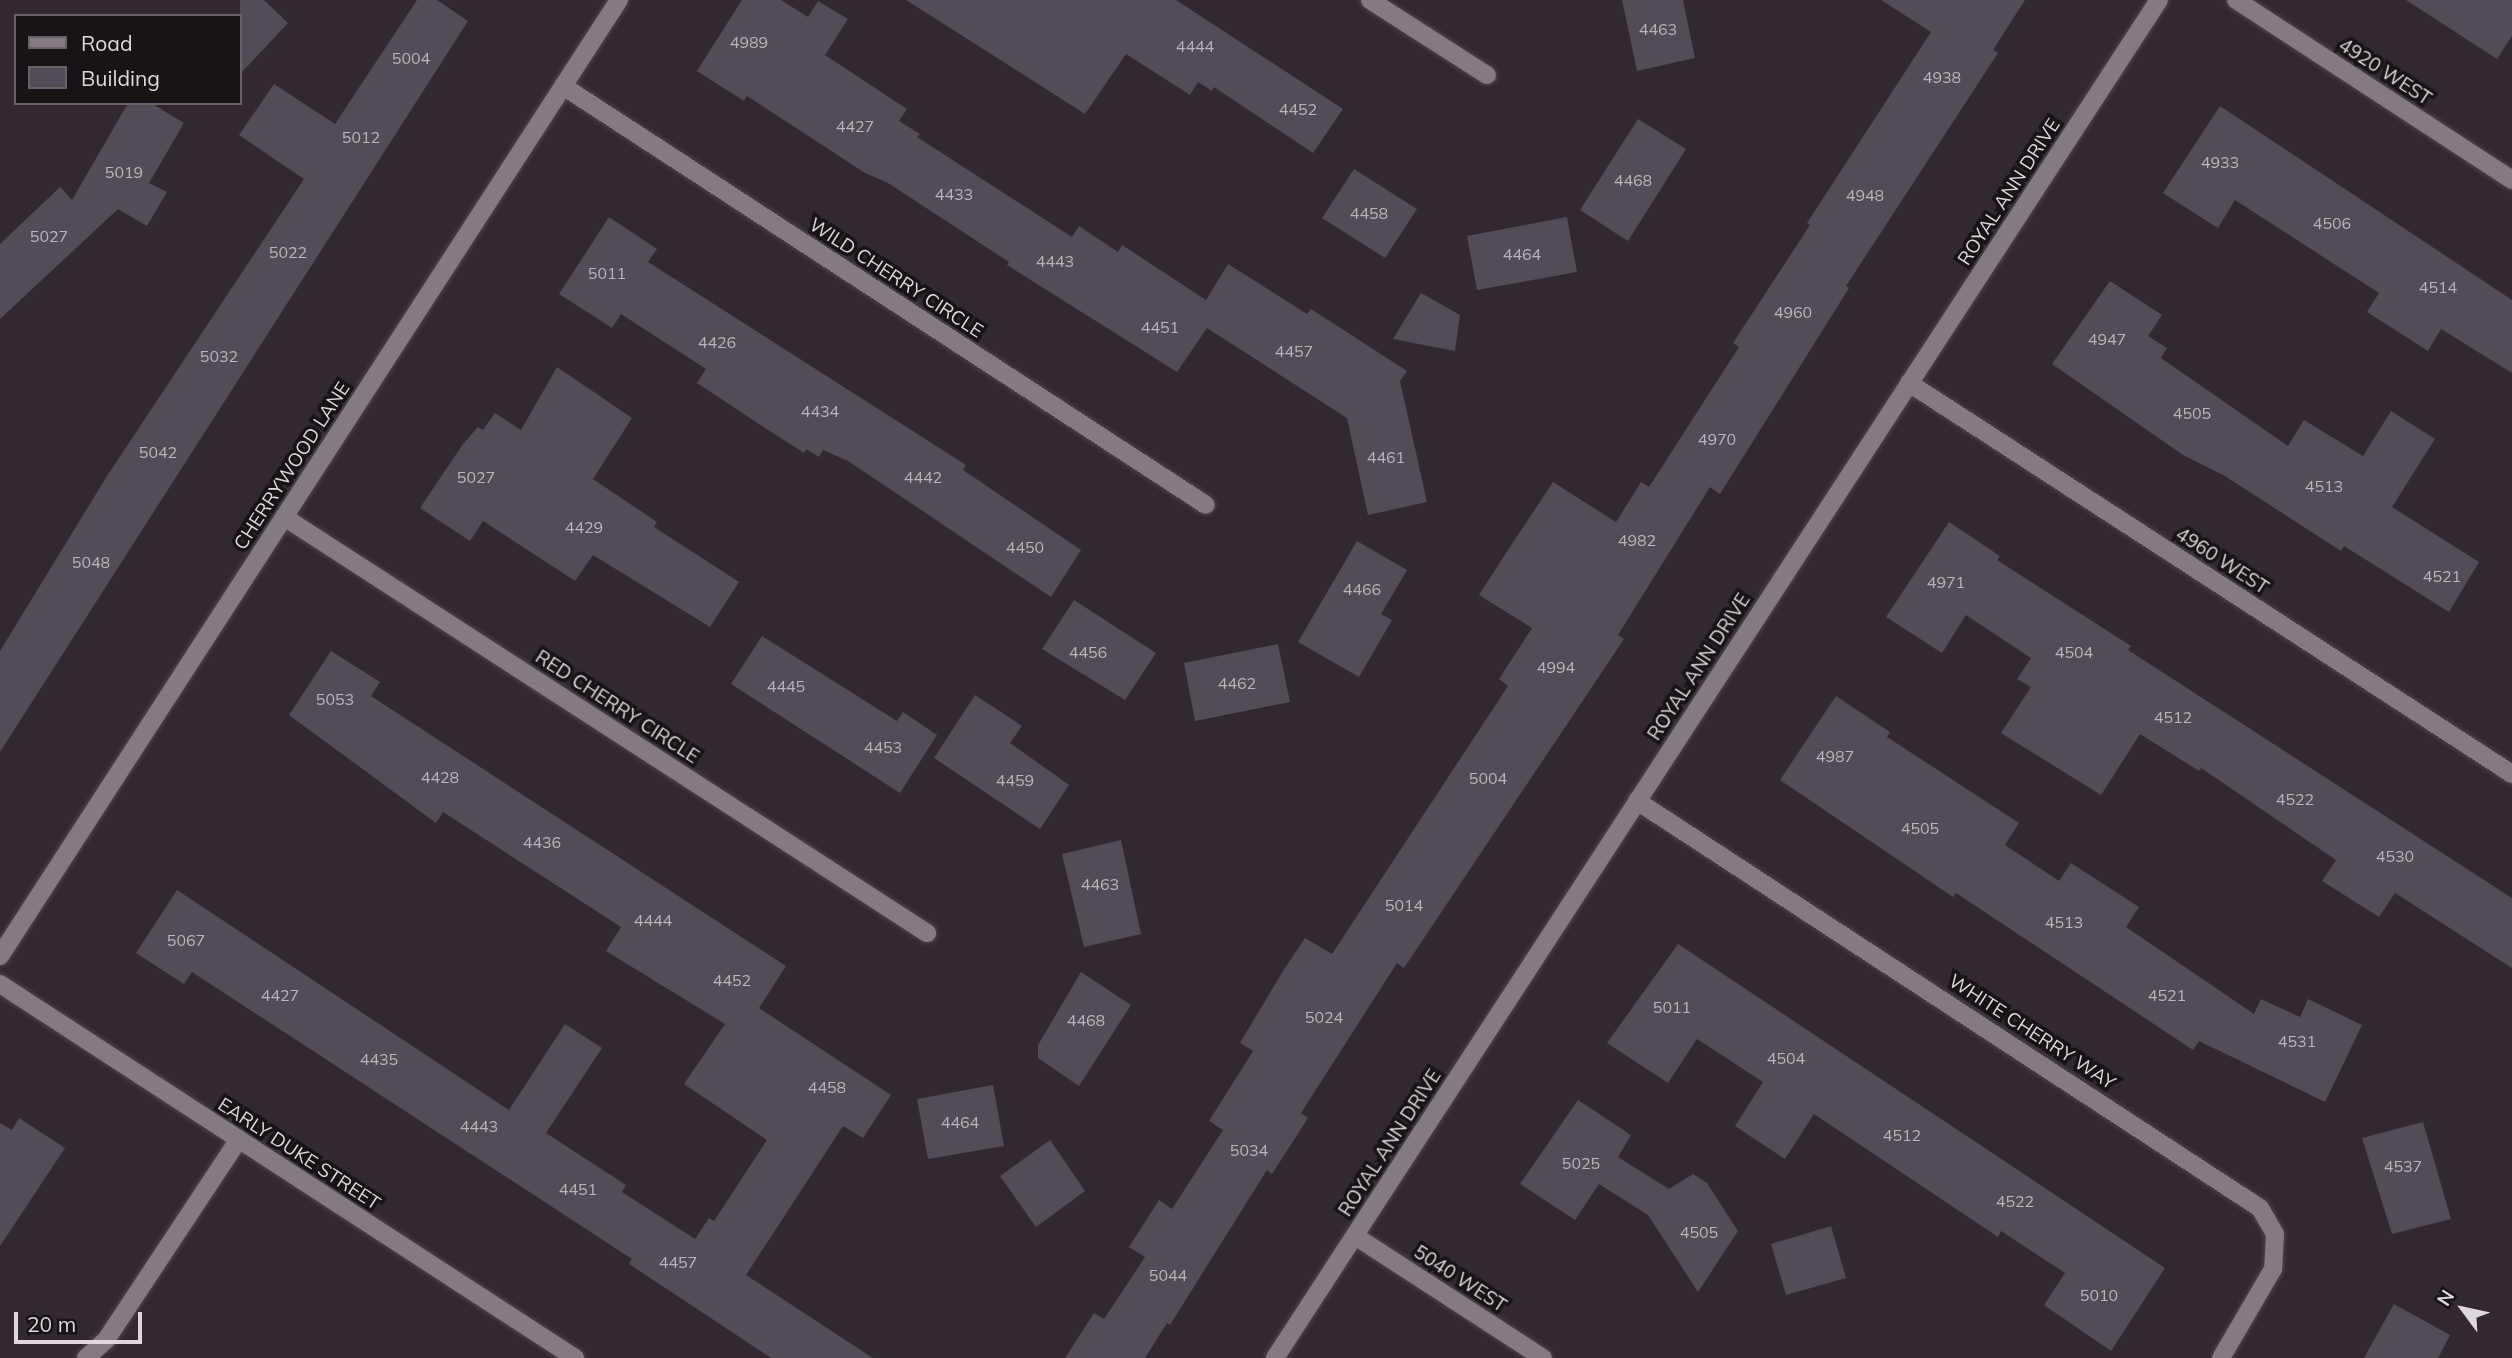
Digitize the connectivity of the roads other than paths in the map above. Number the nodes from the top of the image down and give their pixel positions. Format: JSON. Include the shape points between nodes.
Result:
{"nodes":[{"id":1,"x":619,"y":0,"type":"edge"},
{"id":2,"x":1370,"y":0,"type":"edge"},
{"id":3,"x":2159,"y":0,"type":"edge"},
{"id":4,"x":2236,"y":0,"type":"edge"},
{"id":5,"x":1487,"y":75,"type":"dead end"},
{"id":6,"x":563,"y":86,"type":"junction"},
{"id":7,"x":2512,"y":180,"type":"edge"},
{"id":8,"x":1909,"y":383,"type":"junction"},
{"id":9,"x":1206,"y":505,"type":"dead end"},
{"id":10,"x":284,"y":517,"type":"junction"},
{"id":11,"x":2512,"y":774,"type":"edge"},
{"id":12,"x":1637,"y":801,"type":"junction"},
{"id":13,"x":927,"y":933,"type":"dead end"},
{"id":14,"x":0,"y":956,"type":"edge"},
{"id":15,"x":0,"y":984,"type":"edge"},
{"id":16,"x":239,"y":1139,"type":"junction"},
{"id":17,"x":1355,"y":1236,"type":"junction"},
{"id":18,"x":86,"y":1358,"type":"edge"},
{"id":19,"x":575,"y":1358,"type":"edge"},
{"id":20,"x":1275,"y":1358,"type":"edge"},
{"id":21,"x":1543,"y":1358,"type":"edge"},
{"id":22,"x":2221,"y":1358,"type":"edge"}],
"edges":[{"from":1,"to":6,"type":"street","name":"CHERRYWOOD LANE"},
{"from":2,"to":5,"type":"street"},
{"from":3,"to":8,"type":"street","name":"ROYAL ANN DRIVE"},
{"from":4,"to":7,"type":"street","name":"4920 WEST"},
{"from":6,"to":9,"type":"street","name":"WILD CHERRY CIRCLE"},
{"from":6,"to":10,"type":"street","name":"CHERRYWOOD LANE"},
{"from":8,"to":11,"type":"street","name":"4960 WEST"},
{"from":8,"to":12,"type":"street","name":"ROYAL ANN DRIVE"},
{"from":10,"to":13,"type":"street","name":"RED CHERRY CIRCLE"},
{"from":10,"to":14,"type":"street","name":"CHERRYWOOD LANE"},
{"from":12,"to":17,"type":"street","name":"ROYAL ANN DRIVE"},
{"from":12,"to":22,"type":"street","name":"WHITE CHERRY WAY","via":[[2260,1208],[2275,1234],[2273,1269]]},
{"from":15,"to":16,"type":"street","name":"EARLY DUKE STREET"},
{"from":16,"to":18,"type":"street","via":[[106,1340]]},
{"from":16,"to":19,"type":"street","name":"EARLY DUKE STREET"},
{"from":17,"to":20,"type":"street","name":"ROYAL ANN DRIVE"},
{"from":17,"to":21,"type":"street","name":"5040 WEST"}]}
